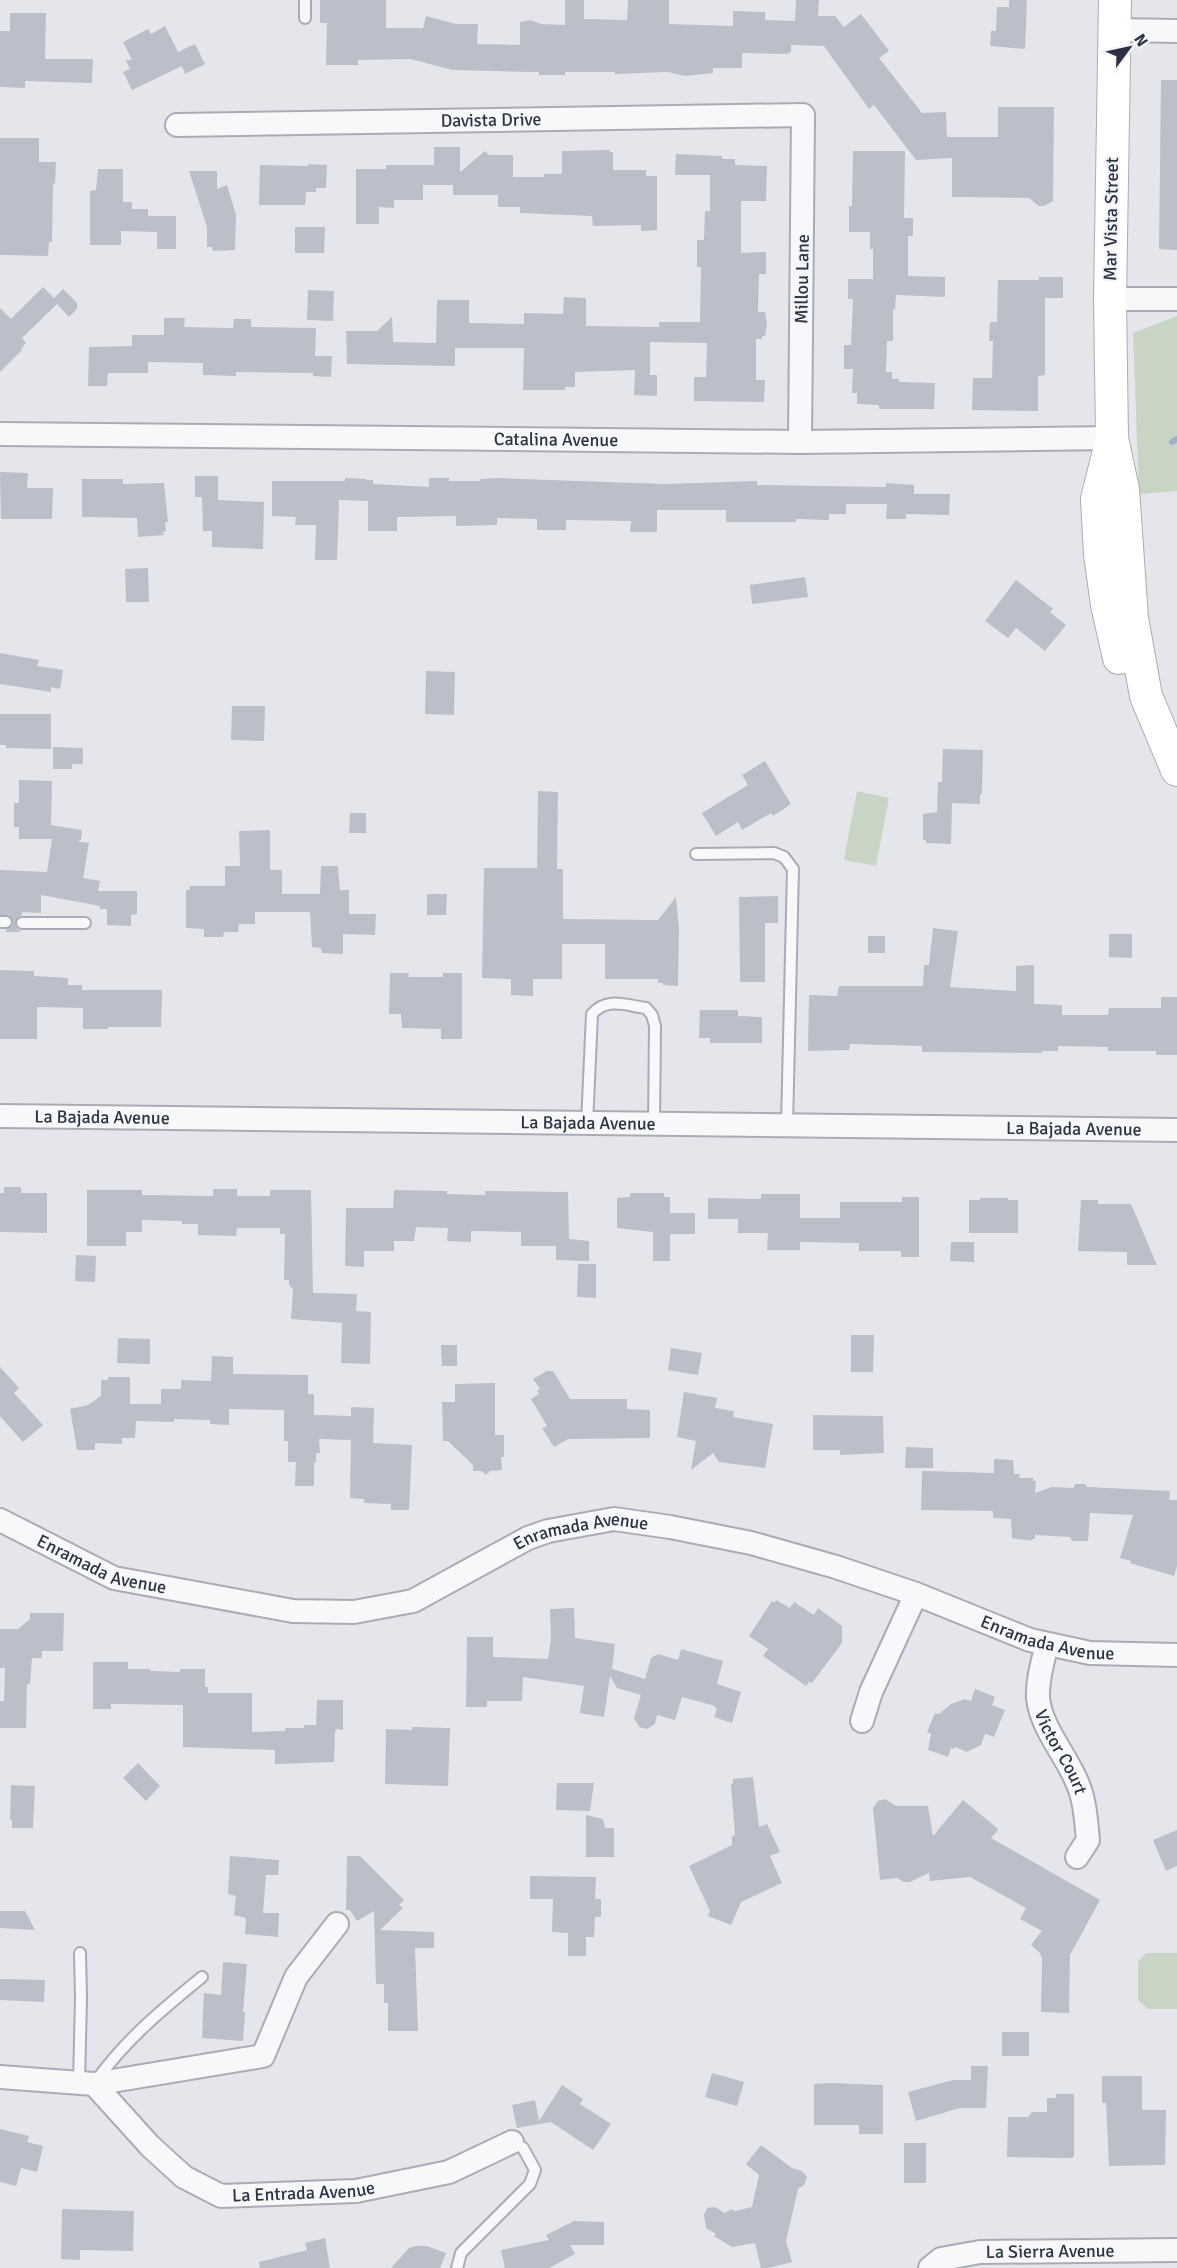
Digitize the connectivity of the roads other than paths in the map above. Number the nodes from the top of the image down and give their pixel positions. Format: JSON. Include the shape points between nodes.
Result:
{"nodes":[{"id":1,"x":305,"y":0,"type":"edge"},
{"id":2,"x":1115,"y":15,"type":"edge"},
{"id":3,"x":305,"y":18,"type":"dead end"},
{"id":4,"x":1177,"y":32,"type":"edge"},
{"id":5,"x":803,"y":115,"type":"joint"},
{"id":6,"x":177,"y":125,"type":"dead end"},
{"id":7,"x":1110,"y":299,"type":"junction"},
{"id":8,"x":1177,"y":299,"type":"edge"},
{"id":9,"x":0,"y":434,"type":"edge"},
{"id":10,"x":1112,"y":438,"type":"junction"},
{"id":11,"x":800,"y":442,"type":"junction"},
{"id":12,"x":1177,"y":770,"type":"edge"},
{"id":13,"x":1177,"y":794,"type":"edge"},
{"id":14,"x":696,"y":854,"type":"dead end"},
{"id":15,"x":22,"y":922,"type":"dead end"},
{"id":16,"x":86,"y":923,"type":"dead end"},
{"id":17,"x":0,"y":1116,"type":"edge"},
{"id":18,"x":587,"y":1124,"type":"junction"},
{"id":19,"x":654,"y":1124,"type":"junction"},
{"id":20,"x":787,"y":1126,"type":"junction"},
{"id":21,"x":1177,"y":1130,"type":"edge"},
{"id":22,"x":0,"y":1520,"type":"edge"},
{"id":23,"x":916,"y":1594,"type":"junction"},
{"id":24,"x":1047,"y":1644,"type":"junction"},
{"id":25,"x":1177,"y":1655,"type":"edge"},
{"id":26,"x":862,"y":1721,"type":"dead end"},
{"id":27,"x":1077,"y":1857,"type":"dead end"},
{"id":28,"x":338,"y":1923,"type":"dead end"},
{"id":29,"x":80,"y":1953,"type":"dead end"},
{"id":30,"x":202,"y":1977,"type":"dead end"},
{"id":31,"x":0,"y":2077,"type":"edge"},
{"id":32,"x":87,"y":2084,"type":"junction"},
{"id":33,"x":512,"y":2142,"type":"joint"},
{"id":34,"x":1177,"y":2250,"type":"edge"},
{"id":35,"x":457,"y":2268,"type":"edge"},
{"id":36,"x":930,"y":2268,"type":"edge"}],
"edges":[{"from":1,"to":3,"type":"lane"},
{"from":2,"to":4,"type":"street"},
{"from":2,"to":7,"type":"street","name":"Mar Vista Street"},
{"from":5,"to":6,"type":"street","name":"Davista Drive"},
{"from":5,"to":11,"type":"street","name":"Millou Lane"},
{"from":7,"to":8,"type":"street"},
{"from":7,"to":10,"type":"street","name":"Mar Vista Street"},
{"from":9,"to":11,"type":"street","name":"Catalina Avenue"},
{"from":10,"to":11,"type":"street","name":"Catalina Avenue"},
{"from":10,"to":12,"type":"street","name":"Mar Vista Street","via":[[1123,489],[1132,618],[1146,696]]},
{"from":10,"to":13,"type":"street","name":"Mar Vista Street","via":[[1097,499],[1107,605],[1129,689],[1155,754]]},
{"from":14,"to":20,"type":"lane","via":[[774,853],[784,857],[793,869]]},
{"from":15,"to":16,"type":"lane"},
{"from":17,"to":18,"type":"street","name":"La Bajada Avenue"},
{"from":18,"to":19,"type":"street","name":"La Bajada Avenue"},
{"from":18,"to":19,"type":"lane","via":[[592,1014],[606,1003],[646,1008],[652,1015]]},
{"from":19,"to":20,"type":"street","name":"La Bajada Avenue"},
{"from":20,"to":21,"type":"street","name":"La Bajada Avenue"},
{"from":22,"to":23,"type":"street","name":"Enramada Avenue","via":[[114,1578],[293,1611],[354,1612],[413,1601],[528,1538],[614,1519],[751,1543]]},
{"from":23,"to":24,"type":"street","name":"Enramada Avenue"},
{"from":23,"to":26,"type":"street","via":[[871,1692]]},
{"from":24,"to":25,"type":"street","name":"Enramada Avenue","via":[[1090,1653]]},
{"from":24,"to":27,"type":"street","name":"Victor Court","via":[[1038,1697],[1041,1714],[1083,1796],[1088,1840]]},
{"from":28,"to":32,"type":"street","via":[[296,1977],[263,2056]]},
{"from":29,"to":32,"type":"lane"},
{"from":30,"to":32,"type":"lane","via":[[140,2029]]},
{"from":31,"to":32,"type":"street"},
{"from":32,"to":33,"type":"street","name":"La Entrada Avenue","via":[[184,2177],[220,2196],[356,2191],[449,2172]]},
{"from":33,"to":35,"type":"lane","via":[[522,2148],[535,2170],[530,2184],[461,2253]]},
{"from":34,"to":36,"type":"street","name":"La Sierra Avenue","via":[[980,2252],[940,2259]]}]}
